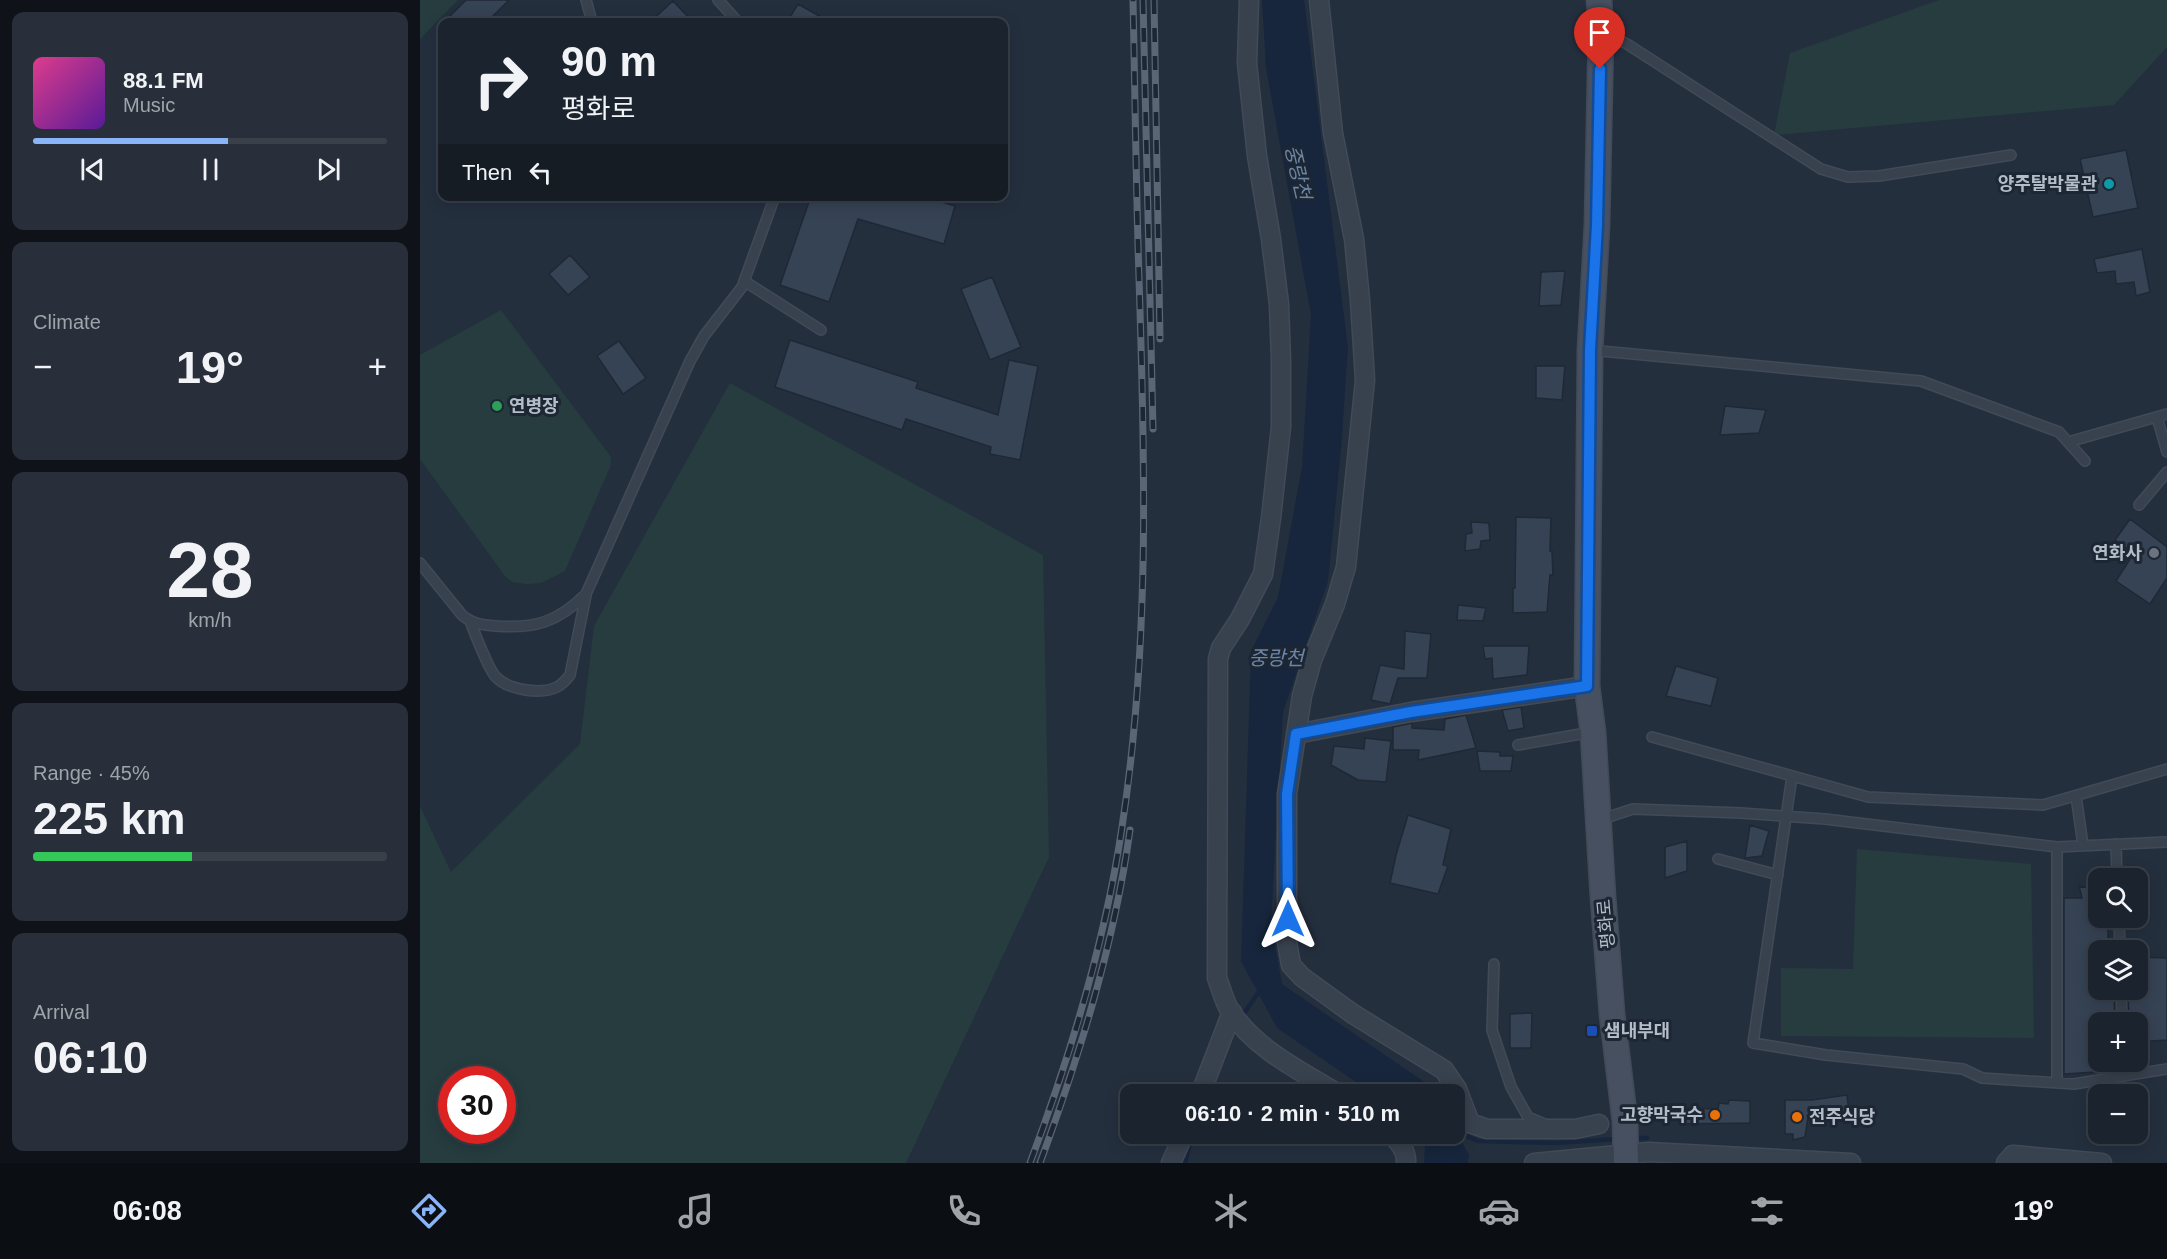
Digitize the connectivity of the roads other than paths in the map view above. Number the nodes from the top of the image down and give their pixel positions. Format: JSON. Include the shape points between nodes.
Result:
{"nodes":[{"id":1,"x":586,"y":0,"type":"edge"},
{"id":2,"x":718,"y":0,"type":"edge"},
{"id":3,"x":1249,"y":0,"type":"edge"},
{"id":4,"x":1319,"y":0,"type":"edge"},
{"id":5,"x":1599,"y":0,"type":"edge"},
{"id":6,"x":591,"y":18,"type":"edge"},
{"id":7,"x":734,"y":18,"type":"edge"},
{"id":8,"x":1600,"y":31,"type":"junction"},
{"id":9,"x":2011,"y":155,"type":"dead end"},
{"id":10,"x":773,"y":201,"type":"edge"},
{"id":11,"x":744,"y":281,"type":"junction"},
{"id":12,"x":821,"y":330,"type":"dead end"},
{"id":13,"x":1590,"y":350,"type":"junction"},
{"id":14,"x":2167,"y":414,"type":"edge"},
{"id":15,"x":2157,"y":417,"type":"junction"},
{"id":16,"x":2068,"y":442,"type":"junction"},
{"id":17,"x":2167,"y":452,"type":"edge"},
{"id":18,"x":2085,"y":461,"type":"dead end"},
{"id":19,"x":2167,"y":472,"type":"edge"},
{"id":20,"x":2139,"y":505,"type":"dead end"},
{"id":21,"x":420,"y":563,"type":"edge"},
{"id":22,"x":586,"y":594,"type":"junction"},
{"id":23,"x":470,"y":621,"type":"junction"},
{"id":24,"x":1587,"y":686,"type":"junction"},
{"id":25,"x":1593,"y":732,"type":"junction"},
{"id":26,"x":1296,"y":734,"type":"junction"},
{"id":27,"x":1652,"y":737,"type":"dead end"},
{"id":28,"x":1518,"y":745,"type":"dead end"},
{"id":29,"x":2167,"y":769,"type":"edge"},
{"id":30,"x":1792,"y":776,"type":"junction"},
{"id":31,"x":2076,"y":796,"type":"junction"},
{"id":32,"x":1787,"y":816,"type":"junction"},
{"id":33,"x":1599,"y":820,"type":"junction"},
{"id":34,"x":2167,"y":842,"type":"edge"},
{"id":35,"x":2116,"y":844,"type":"junction"},
{"id":36,"x":2083,"y":846,"type":"junction"},
{"id":37,"x":2057,"y":847,"type":"junction"},
{"id":38,"x":1718,"y":859,"type":"dead end"},
{"id":39,"x":2117,"y":868,"type":"edge"},
{"id":40,"x":1778,"y":875,"type":"junction"},
{"id":41,"x":1494,"y":964,"type":"dead end"},
{"id":42,"x":1238,"y":1020,"type":"junction"},
{"id":43,"x":2167,"y":1069,"type":"edge"},
{"id":44,"x":2124,"y":1072,"type":"edge"},
{"id":45,"x":2124,"y":1076,"type":"junction"},
{"id":46,"x":2056,"y":1083,"type":"junction"},
{"id":47,"x":1206,"y":1084,"type":"edge"},
{"id":48,"x":1322,"y":1084,"type":"edge"},
{"id":49,"x":1599,"y":1124,"type":"dead end"},
{"id":50,"x":1558,"y":1129,"type":"junction"},
{"id":51,"x":1180,"y":1144,"type":"edge"},
{"id":52,"x":1400,"y":1144,"type":"edge"},
{"id":53,"x":1625,"y":1148,"type":"edge"},
{"id":54,"x":1171,"y":1163,"type":"edge"},
{"id":55,"x":1406,"y":1163,"type":"edge"},
{"id":56,"x":1534,"y":1163,"type":"edge"},
{"id":57,"x":1851,"y":1163,"type":"edge"},
{"id":58,"x":2006,"y":1163,"type":"edge"},
{"id":59,"x":2102,"y":1163,"type":"edge"}],
"edges":[{"from":1,"to":6,"type":"lane"},
{"from":2,"to":7,"type":"lane"},
{"from":3,"to":42,"type":"street","via":[[1247,63],[1279,304],[1281,427],[1263,574],[1218,658],[1217,978]]},
{"from":4,"to":26,"type":"street","via":[[1333,133],[1354,239],[1365,380],[1346,567],[1312,660]]},
{"from":5,"to":8,"type":"main road","name":"평화로"},
{"from":8,"to":9,"type":"lane","via":[[1627,44],[1821,169],[1848,177],[1879,176]]},
{"from":8,"to":13,"type":"main road","name":"평화로","via":[[1597,225]]},
{"from":10,"to":11,"type":"lane"},
{"from":11,"to":12,"type":"lane"},
{"from":11,"to":22,"type":"lane","via":[[690,361]]},
{"from":13,"to":16,"type":"lane","via":[[1909,379],[2059,432]]},
{"from":13,"to":24,"type":"main road","name":"평화로"},
{"from":14,"to":15,"type":"lane"},
{"from":15,"to":16,"type":"lane"},
{"from":15,"to":17,"type":"lane"},
{"from":16,"to":18,"type":"lane"},
{"from":19,"to":20,"type":"lane"},
{"from":21,"to":23,"type":"lane"},
{"from":22,"to":23,"type":"lane","via":[[571,609],[537,625],[519,628]]},
{"from":22,"to":23,"type":"lane","via":[[570,675],[555,688],[544,691],[512,686],[495,676]]},
{"from":24,"to":25,"type":"main road","name":"평화로"},
{"from":24,"to":26,"type":"street"},
{"from":25,"to":28,"type":"lane"},
{"from":25,"to":33,"type":"main road","name":"평화로"},
{"from":26,"to":50,"type":"street","via":[[1287,794],[1287,942],[1291,965],[1353,1014],[1444,1070],[1457,1089],[1470,1123],[1487,1129]]},
{"from":27,"to":30,"type":"lane"},
{"from":29,"to":31,"type":"lane"},
{"from":30,"to":31,"type":"lane","via":[[1868,797],[2043,805]]},
{"from":30,"to":32,"type":"lane"},
{"from":31,"to":36,"type":"lane"},
{"from":32,"to":33,"type":"lane","via":[[1633,809]]},
{"from":32,"to":37,"type":"lane"},
{"from":32,"to":40,"type":"lane"},
{"from":33,"to":53,"type":"main road","name":"평화로"},
{"from":34,"to":35,"type":"lane"},
{"from":35,"to":36,"type":"lane"},
{"from":35,"to":39,"type":"lane"},
{"from":36,"to":37,"type":"lane"},
{"from":37,"to":46,"type":"lane"},
{"from":38,"to":40,"type":"lane"},
{"from":40,"to":46,"type":"lane","via":[[1753,1042],[1826,1055],[1963,1069],[1982,1078]]},
{"from":41,"to":50,"type":"lane","via":[[1492,1030],[1511,1087],[1528,1116]]},
{"from":42,"to":47,"type":"street"},
{"from":42,"to":48,"type":"street","via":[[1275,1055]]},
{"from":43,"to":45,"type":"lane"},
{"from":44,"to":45,"type":"lane"},
{"from":45,"to":46,"type":"lane"},
{"from":49,"to":50,"type":"street","via":[[1575,1130]]},
{"from":51,"to":54,"type":"street"},
{"from":52,"to":55,"type":"street"},
{"from":53,"to":56,"type":"street"},
{"from":53,"to":57,"type":"street"},
{"from":58,"to":59,"type":"street","via":[[2013,1155]]}]}
